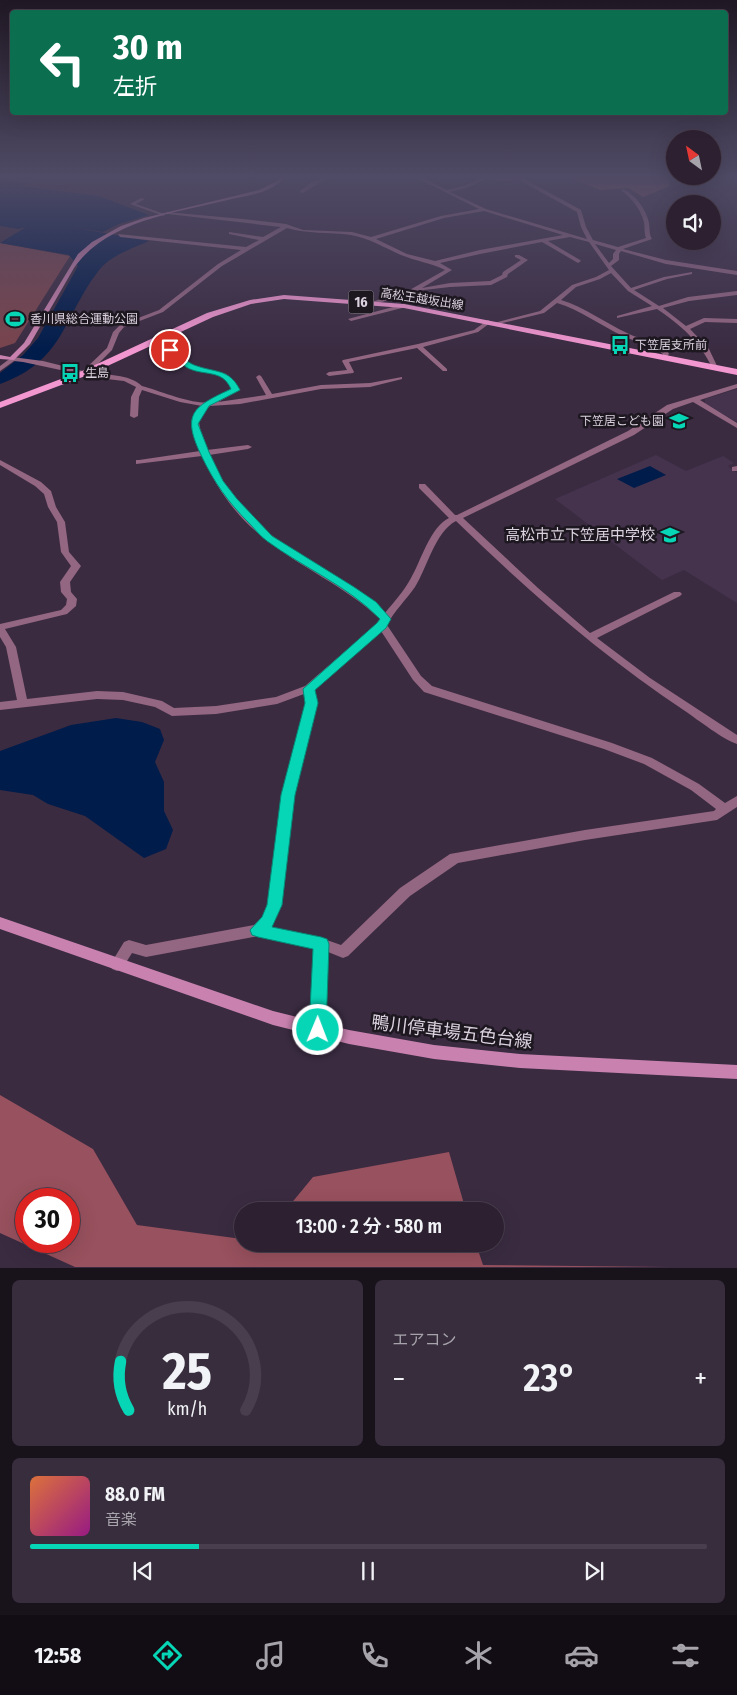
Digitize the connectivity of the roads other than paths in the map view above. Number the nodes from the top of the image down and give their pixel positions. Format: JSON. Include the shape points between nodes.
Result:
{"nodes":[{"id":1,"x":108,"y":234,"type":"edge"},
{"id":2,"x":237,"y":234,"type":"edge"},
{"id":3,"x":272,"y":234,"type":"edge"},
{"id":4,"x":352,"y":234,"type":"edge"},
{"id":5,"x":387,"y":234,"type":"edge"},
{"id":6,"x":569,"y":234,"type":"edge"},
{"id":7,"x":587,"y":234,"type":"edge"},
{"id":8,"x":647,"y":234,"type":"edge"},
{"id":9,"x":120,"y":235,"type":"dead end"},
{"id":10,"x":572,"y":235,"type":"junction"},
{"id":11,"x":264,"y":239,"type":"junction"},
{"id":12,"x":371,"y":239,"type":"junction"},
{"id":13,"x":591,"y":240,"type":"junction"},
{"id":14,"x":544,"y":241,"type":"junction"},
{"id":15,"x":620,"y":248,"type":"junction"},
{"id":16,"x":246,"y":249,"type":"junction"},
{"id":17,"x":517,"y":256,"type":"dead end"},
{"id":18,"x":578,"y":260,"type":"dead end"},
{"id":19,"x":435,"y":263,"type":"junction"},
{"id":20,"x":611,"y":267,"type":"junction"},
{"id":21,"x":737,"y":267,"type":"edge"},
{"id":22,"x":715,"y":269,"type":"junction"},
{"id":23,"x":690,"y":273,"type":"dead end"},
{"id":24,"x":737,"y":273,"type":"edge"},
{"id":25,"x":417,"y":290,"type":"junction"},
{"id":26,"x":630,"y":290,"type":"junction"},
{"id":27,"x":737,"y":293,"type":"edge"},
{"id":28,"x":555,"y":300,"type":"junction"},
{"id":29,"x":373,"y":303,"type":"junction"},
{"id":30,"x":404,"y":306,"type":"junction"},
{"id":31,"x":658,"y":308,"type":"junction"},
{"id":32,"x":620,"y":317,"type":"dead end"},
{"id":33,"x":351,"y":319,"type":"dead end"},
{"id":34,"x":737,"y":321,"type":"edge"},
{"id":35,"x":492,"y":323,"type":"junction"},
{"id":36,"x":685,"y":329,"type":"junction"},
{"id":37,"x":154,"y":342,"type":"junction"},
{"id":38,"x":418,"y":346,"type":"junction"},
{"id":39,"x":0,"y":357,"type":"edge"},
{"id":40,"x":665,"y":358,"type":"junction"},
{"id":41,"x":15,"y":359,"type":"junction"},
{"id":42,"x":715,"y":368,"type":"junction"},
{"id":43,"x":0,"y":369,"type":"edge"},
{"id":44,"x":445,"y":370,"type":"dead end"},
{"id":45,"x":737,"y":372,"type":"edge"},
{"id":46,"x":86,"y":374,"type":"junction"},
{"id":47,"x":329,"y":374,"type":"dead end"},
{"id":48,"x":259,"y":376,"type":"dead end"},
{"id":49,"x":400,"y":378,"type":"dead end"},
{"id":50,"x":737,"y":386,"type":"edge"},
{"id":51,"x":140,"y":387,"type":"junction"},
{"id":52,"x":270,"y":396,"type":"junction"},
{"id":53,"x":693,"y":399,"type":"junction"},
{"id":54,"x":206,"y":404,"type":"junction"},
{"id":55,"x":0,"y":405,"type":"edge"},
{"id":56,"x":134,"y":416,"type":"dead end"},
{"id":57,"x":737,"y":426,"type":"edge"},
{"id":58,"x":248,"y":447,"type":"dead end"},
{"id":59,"x":204,"y":452,"type":"junction"},
{"id":60,"x":0,"y":462,"type":"edge"},
{"id":61,"x":139,"y":462,"type":"dead end"},
{"id":62,"x":422,"y":486,"type":"dead end"},
{"id":63,"x":456,"y":518,"type":"junction"},
{"id":64,"x":677,"y":594,"type":"dead end"},
{"id":65,"x":384,"y":622,"type":"junction"},
{"id":66,"x":0,"y":628,"type":"edge"},
{"id":67,"x":590,"y":637,"type":"junction"},
{"id":68,"x":309,"y":689,"type":"junction"},
{"id":69,"x":23,"y":704,"type":"junction"},
{"id":70,"x":0,"y":706,"type":"edge"},
{"id":71,"x":737,"y":740,"type":"edge"},
{"id":72,"x":737,"y":801,"type":"edge"},
{"id":73,"x":725,"y":809,"type":"junction"},
{"id":74,"x":0,"y":923,"type":"edge"},
{"id":75,"x":258,"y":930,"type":"junction"},
{"id":76,"x":321,"y":944,"type":"junction"},
{"id":77,"x":117,"y":965,"type":"junction"},
{"id":78,"x":318,"y":1030,"type":"junction"},
{"id":79,"x":737,"y":1072,"type":"edge"}],
"edges":[{"from":1,"to":41,"type":"street","via":[[87,248],[71,268]]},
{"from":2,"to":11,"type":"street"},
{"from":3,"to":11,"type":"street"},
{"from":4,"to":12,"type":"street"},
{"from":5,"to":12,"type":"street"},
{"from":6,"to":10,"type":"street"},
{"from":7,"to":13,"type":"street"},
{"from":8,"to":15,"type":"street","via":[[649,239]]},
{"from":9,"to":16,"type":"street"},
{"from":10,"to":13,"type":"street"},
{"from":10,"to":14,"type":"street"},
{"from":11,"to":16,"type":"street"},
{"from":12,"to":19,"type":"street","via":[[405,255]]},
{"from":13,"to":15,"type":"street"},
{"from":13,"to":20,"type":"street"},
{"from":14,"to":18,"type":"street"},
{"from":14,"to":19,"type":"street"},
{"from":15,"to":20,"type":"street"},
{"from":15,"to":22,"type":"street","via":[[666,262]]},
{"from":16,"to":46,"type":"street","via":[[161,311],[122,326],[116,332],[110,349]]},
{"from":17,"to":25,"type":"street","via":[[525,260],[491,283]]},
{"from":19,"to":25,"type":"street","via":[[450,270]]},
{"from":20,"to":26,"type":"street"},
{"from":20,"to":28,"type":"street","via":[[598,278],[574,286]]},
{"from":21,"to":22,"type":"street"},
{"from":22,"to":24,"type":"street"},
{"from":23,"to":26,"type":"street"},
{"from":25,"to":29,"type":"street"},
{"from":26,"to":31,"type":"street"},
{"from":27,"to":31,"type":"street","via":[[688,299]]},
{"from":28,"to":35,"type":"street","via":[[542,312]]},
{"from":28,"to":40,"type":"street","via":[[568,303],[625,335],[661,349],[666,353]]},
{"from":29,"to":30,"type":"main road","name":"高松王越坂出線","number":"16"},
{"from":29,"to":37,"type":"main road","name":"高松王越坂出線","number":"16","via":[[303,297],[258,301],[210,315]]},
{"from":30,"to":33,"type":"street"},
{"from":30,"to":35,"type":"main road","name":"高松王越坂出線","number":"16"},
{"from":31,"to":32,"type":"street"},
{"from":31,"to":36,"type":"street"},
{"from":34,"to":36,"type":"street","via":[[704,320]]},
{"from":35,"to":38,"type":"street","via":[[476,331]]},
{"from":35,"to":40,"type":"main road","name":"高松王越坂出線","number":"16"},
{"from":36,"to":42,"type":"street","via":[[713,359]]},
{"from":37,"to":46,"type":"main road","name":"高松王越坂出線","number":"16"},
{"from":37,"to":54,"type":"street","via":[[190,366],[229,379],[236,390]]},
{"from":38,"to":44,"type":"street"},
{"from":38,"to":47,"type":"street","via":[[345,361],[351,372]]},
{"from":39,"to":41,"type":"street"},
{"from":40,"to":42,"type":"main road","name":"高松王越坂出線","number":"16"},
{"from":41,"to":43,"type":"street"},
{"from":41,"to":46,"type":"street","via":[[43,362]]},
{"from":42,"to":45,"type":"main road","name":"高松王越坂出線","number":"16"},
{"from":46,"to":51,"type":"street","via":[[133,381]]},
{"from":46,"to":55,"type":"main road","name":"高松王越坂出線","number":"16"},
{"from":48,"to":52,"type":"street"},
{"from":49,"to":52,"type":"street","via":[[350,388],[321,387]]},
{"from":50,"to":53,"type":"street"},
{"from":51,"to":54,"type":"street"},
{"from":51,"to":56,"type":"street","via":[[135,397]]},
{"from":52,"to":54,"type":"street"},
{"from":53,"to":57,"type":"street"},
{"from":53,"to":63,"type":"street","via":[[670,407],[608,445]]},
{"from":54,"to":59,"type":"street","via":[[194,424]]},
{"from":58,"to":59,"type":"street"},
{"from":59,"to":61,"type":"street"},
{"from":59,"to":65,"type":"street","via":[[224,490],[242,513],[269,538],[372,604]]},
{"from":60,"to":66,"type":"street","via":[[48,493],[61,522],[65,552],[76,566],[65,582],[66,592],[72,598],[71,606],[64,612]]},
{"from":62,"to":63,"type":"street"},
{"from":63,"to":65,"type":"street","via":[[437,533],[416,575]]},
{"from":63,"to":67,"type":"street","via":[[541,597]]},
{"from":64,"to":67,"type":"street"},
{"from":65,"to":68,"type":"street"},
{"from":65,"to":73,"type":"street","via":[[417,678],[428,689],[648,761],[695,787]]},
{"from":66,"to":69,"type":"street","via":[[11,647]]},
{"from":67,"to":71,"type":"street"},
{"from":68,"to":69,"type":"street","via":[[277,700],[216,710],[172,712],[158,704],[123,696],[97,695]]},
{"from":68,"to":75,"type":"street","via":[[312,703],[288,795],[275,905],[267,922]]},
{"from":69,"to":70,"type":"street"},
{"from":72,"to":73,"type":"street"},
{"from":73,"to":76,"type":"street","via":[[717,815],[454,858],[405,892],[343,952]]},
{"from":74,"to":77,"type":"street","name":"鴨川停車場五色台線"},
{"from":75,"to":76,"type":"street"},
{"from":75,"to":77,"type":"street","via":[[146,951],[129,946]]},
{"from":76,"to":78,"type":"street"},
{"from":77,"to":78,"type":"street","name":"鴨川停車場五色台線"},
{"from":78,"to":79,"type":"street","name":"鴨川停車場五色台線","via":[[434,1052],[501,1059]]}]}
